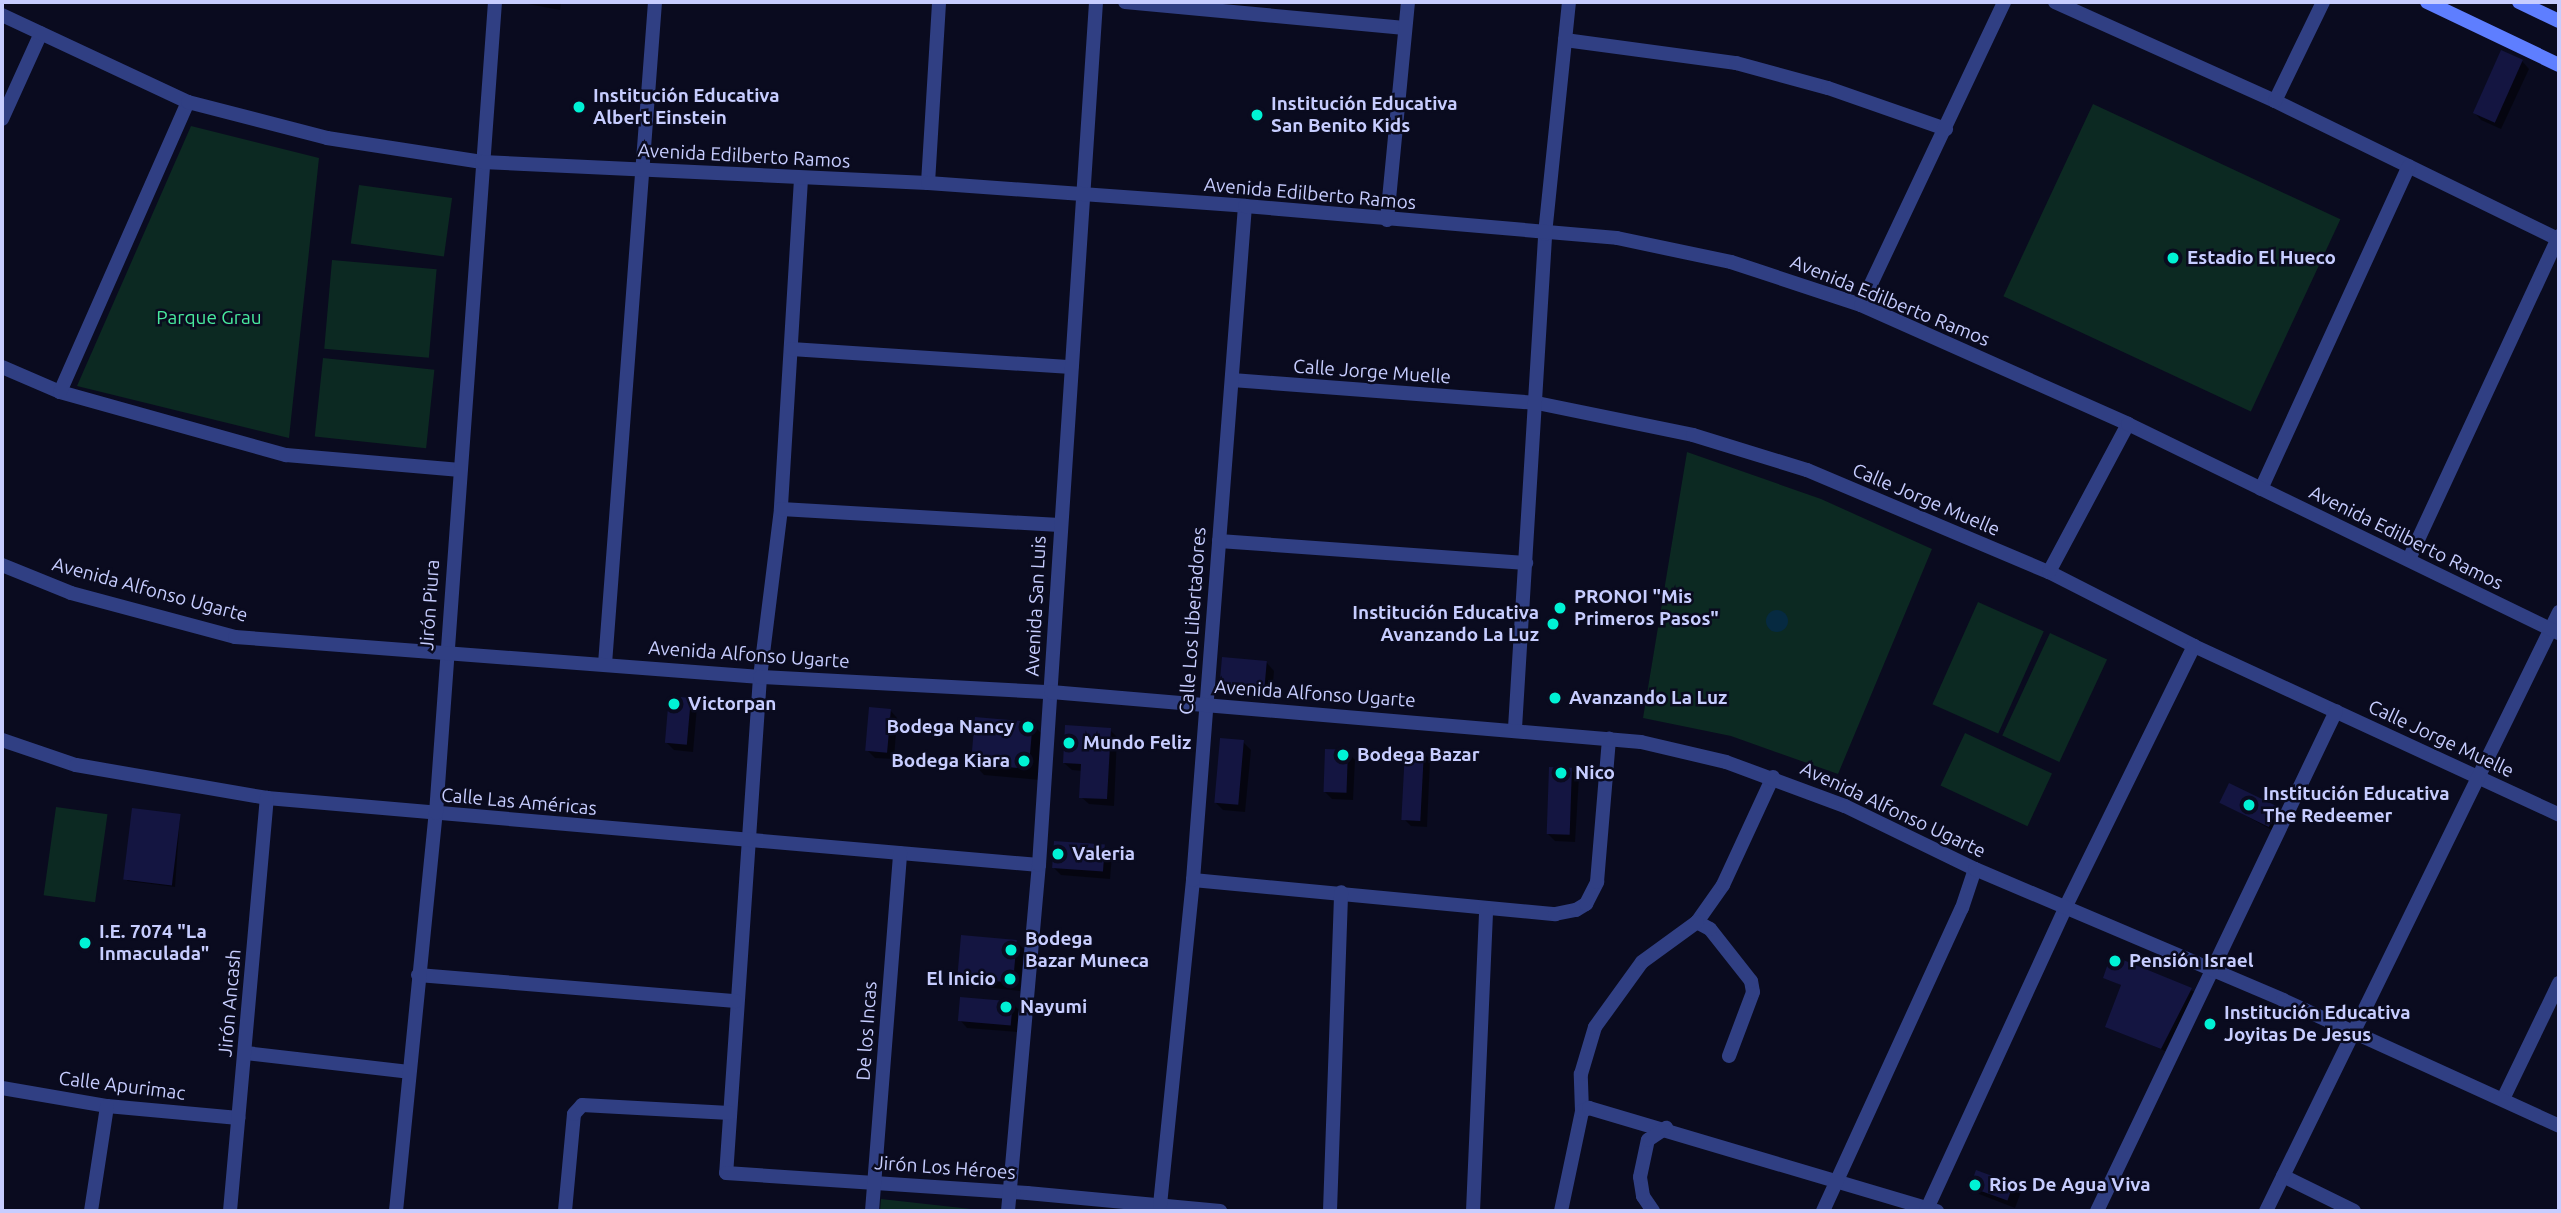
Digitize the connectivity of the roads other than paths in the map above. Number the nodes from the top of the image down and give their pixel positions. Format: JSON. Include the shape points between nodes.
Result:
{"nodes":[{"id":1,"x":495,"y":2,"type":"edge"},
{"id":2,"x":655,"y":2,"type":"edge"},
{"id":3,"x":940,"y":2,"type":"edge"},
{"id":4,"x":1096,"y":2,"type":"edge"},
{"id":5,"x":1125,"y":2,"type":"edge"},
{"id":6,"x":1408,"y":2,"type":"edge"},
{"id":7,"x":1569,"y":2,"type":"edge"},
{"id":8,"x":2004,"y":2,"type":"edge"},
{"id":9,"x":2056,"y":2,"type":"edge"},
{"id":10,"x":2323,"y":2,"type":"edge"},
{"id":11,"x":2427,"y":2,"type":"edge"},
{"id":12,"x":2519,"y":2,"type":"edge"},
{"id":13,"x":2,"y":15,"type":"edge"},
{"id":14,"x":2559,"y":21,"type":"edge"},
{"id":15,"x":1405,"y":28,"type":"junction"},
{"id":16,"x":41,"y":33,"type":"junction"},
{"id":17,"x":1565,"y":40,"type":"junction"},
{"id":18,"x":2559,"y":65,"type":"edge"},
{"id":19,"x":2275,"y":100,"type":"junction"},
{"id":20,"x":188,"y":102,"type":"junction"},
{"id":21,"x":2,"y":119,"type":"edge"},
{"id":22,"x":1946,"y":129,"type":"junction"},
{"id":23,"x":482,"y":162,"type":"junction"},
{"id":24,"x":2409,"y":166,"type":"junction"},
{"id":25,"x":642,"y":169,"type":"junction"},
{"id":26,"x":801,"y":179,"type":"junction"},
{"id":27,"x":928,"y":183,"type":"junction"},
{"id":28,"x":1080,"y":194,"type":"junction"},
{"id":29,"x":1245,"y":206,"type":"junction"},
{"id":30,"x":1387,"y":220,"type":"junction"},
{"id":31,"x":1545,"y":234,"type":"junction"},
{"id":32,"x":2559,"y":237,"type":"edge"},
{"id":33,"x":1861,"y":306,"type":"junction"},
{"id":34,"x":791,"y":349,"type":"junction"},
{"id":35,"x":2,"y":367,"type":"edge"},
{"id":36,"x":1071,"y":367,"type":"junction"},
{"id":37,"x":1231,"y":380,"type":"junction"},
{"id":38,"x":60,"y":392,"type":"junction"},
{"id":39,"x":1537,"y":403,"type":"junction"},
{"id":40,"x":2128,"y":424,"type":"junction"},
{"id":41,"x":460,"y":470,"type":"junction"},
{"id":42,"x":2261,"y":489,"type":"junction"},
{"id":43,"x":780,"y":509,"type":"junction"},
{"id":44,"x":1060,"y":525,"type":"junction"},
{"id":45,"x":1219,"y":541,"type":"junction"},
{"id":46,"x":2409,"y":559,"type":"junction"},
{"id":47,"x":1526,"y":563,"type":"junction"},
{"id":48,"x":2,"y":565,"type":"edge"},
{"id":49,"x":2049,"y":572,"type":"junction"},
{"id":50,"x":2559,"y":612,"type":"edge"},
{"id":51,"x":2555,"y":631,"type":"edge"},
{"id":52,"x":2194,"y":646,"type":"junction"},
{"id":53,"x":446,"y":653,"type":"junction"},
{"id":54,"x":605,"y":664,"type":"junction"},
{"id":55,"x":760,"y":677,"type":"junction"},
{"id":56,"x":1051,"y":692,"type":"junction"},
{"id":57,"x":1206,"y":706,"type":"junction"},
{"id":58,"x":2336,"y":710,"type":"junction"},
{"id":59,"x":1515,"y":729,"type":"junction"},
{"id":60,"x":1609,"y":738,"type":"junction"},
{"id":61,"x":2,"y":740,"type":"edge"},
{"id":62,"x":1773,"y":777,"type":"junction"},
{"id":63,"x":2479,"y":778,"type":"junction"},
{"id":64,"x":267,"y":798,"type":"junction"},
{"id":65,"x":436,"y":813,"type":"junction"},
{"id":66,"x":2559,"y":815,"type":"edge"},
{"id":67,"x":747,"y":842,"type":"junction"},
{"id":68,"x":900,"y":853,"type":"junction"},
{"id":69,"x":1039,"y":865,"type":"junction"},
{"id":70,"x":1975,"y":869,"type":"junction"},
{"id":71,"x":1193,"y":880,"type":"junction"},
{"id":72,"x":1341,"y":892,"type":"junction"},
{"id":73,"x":2066,"y":906,"type":"junction"},
{"id":74,"x":1486,"y":908,"type":"junction"},
{"id":75,"x":1697,"y":922,"type":"junction"},
{"id":76,"x":2209,"y":971,"type":"junction"},
{"id":77,"x":418,"y":975,"type":"junction"},
{"id":78,"x":2559,"y":983,"type":"edge"},
{"id":79,"x":736,"y":1001,"type":"junction"},
{"id":80,"x":2351,"y":1031,"type":"junction"},
{"id":81,"x":246,"y":1053,"type":"junction"},
{"id":82,"x":1730,"y":1056,"type":"dead end"},
{"id":83,"x":409,"y":1072,"type":"junction"},
{"id":84,"x":2,"y":1088,"type":"edge"},
{"id":85,"x":2503,"y":1099,"type":"junction"},
{"id":86,"x":107,"y":1106,"type":"junction"},
{"id":87,"x":1582,"y":1111,"type":"junction"},
{"id":88,"x":730,"y":1113,"type":"junction"},
{"id":89,"x":238,"y":1118,"type":"junction"},
{"id":90,"x":2559,"y":1126,"type":"edge"},
{"id":91,"x":1666,"y":1128,"type":"junction"},
{"id":92,"x":2283,"y":1176,"type":"junction"},
{"id":93,"x":1836,"y":1182,"type":"junction"},
{"id":94,"x":874,"y":1183,"type":"junction"},
{"id":95,"x":1009,"y":1192,"type":"junction"},
{"id":96,"x":1160,"y":1205,"type":"junction"},
{"id":97,"x":1930,"y":1210,"type":"edge"},
{"id":98,"x":91,"y":1211,"type":"edge"},
{"id":99,"x":230,"y":1211,"type":"edge"},
{"id":100,"x":397,"y":1211,"type":"edge"},
{"id":101,"x":565,"y":1211,"type":"edge"},
{"id":102,"x":872,"y":1211,"type":"edge"},
{"id":103,"x":1008,"y":1211,"type":"edge"},
{"id":104,"x":1220,"y":1211,"type":"edge"},
{"id":105,"x":1330,"y":1211,"type":"edge"},
{"id":106,"x":1473,"y":1211,"type":"edge"},
{"id":107,"x":1561,"y":1211,"type":"edge"},
{"id":108,"x":1653,"y":1211,"type":"edge"},
{"id":109,"x":1823,"y":1211,"type":"edge"},
{"id":110,"x":2097,"y":1211,"type":"edge"},
{"id":111,"x":2266,"y":1211,"type":"edge"},
{"id":112,"x":2354,"y":1211,"type":"edge"}],
"edges":[{"from":1,"to":23,"type":"street","name":"Jirón Piura"},
{"from":2,"to":25,"type":"street"},
{"from":3,"to":27,"type":"street"},
{"from":4,"to":28,"type":"street","name":"Avenida San Luis"},
{"from":5,"to":15,"type":"street"},
{"from":6,"to":15,"type":"street"},
{"from":7,"to":17,"type":"street"},
{"from":8,"to":22,"type":"street"},
{"from":9,"to":19,"type":"street"},
{"from":10,"to":19,"type":"street"},
{"from":11,"to":18,"type":"main road"},
{"from":12,"to":14,"type":"main road"},
{"from":13,"to":16,"type":"street","name":"Avenida Edilberto Ramos"},
{"from":15,"to":30,"type":"street"},
{"from":16,"to":20,"type":"street","name":"Avenida Edilberto Ramos"},
{"from":16,"to":21,"type":"street"},
{"from":17,"to":22,"type":"street","via":[[1736,64],[1828,88]]},
{"from":17,"to":31,"type":"street"},
{"from":19,"to":24,"type":"street"},
{"from":20,"to":23,"type":"street","name":"Avenida Edilberto Ramos","via":[[327,138]]},
{"from":20,"to":38,"type":"street"},
{"from":22,"to":33,"type":"street"},
{"from":23,"to":25,"type":"street","name":"Avenida Edilberto Ramos"},
{"from":23,"to":41,"type":"street","name":"Jirón Piura"},
{"from":24,"to":32,"type":"street"},
{"from":24,"to":42,"type":"street"},
{"from":25,"to":26,"type":"street","name":"Avenida Edilberto Ramos"},
{"from":25,"to":54,"type":"street"},
{"from":26,"to":27,"type":"street","name":"Avenida Edilberto Ramos"},
{"from":26,"to":34,"type":"street"},
{"from":27,"to":28,"type":"street","name":"Avenida Edilberto Ramos"},
{"from":28,"to":29,"type":"street","name":"Avenida Edilberto Ramos"},
{"from":28,"to":36,"type":"street","name":"Avenida San Luis"},
{"from":29,"to":30,"type":"street","name":"Avenida Edilberto Ramos"},
{"from":29,"to":37,"type":"street","name":"Calle Los Libertadores"},
{"from":30,"to":31,"type":"street","name":"Avenida Edilberto Ramos"},
{"from":31,"to":33,"type":"street","name":"Avenida Edilberto Ramos","via":[[1617,239],[1731,262]]},
{"from":31,"to":39,"type":"street"},
{"from":32,"to":46,"type":"street"},
{"from":33,"to":40,"type":"street","name":"Avenida Edilberto Ramos"},
{"from":34,"to":36,"type":"street"},
{"from":34,"to":43,"type":"street"},
{"from":35,"to":38,"type":"street"},
{"from":36,"to":44,"type":"street","name":"Avenida San Luis"},
{"from":37,"to":39,"type":"street","name":"Calle Jorge Muelle"},
{"from":37,"to":45,"type":"street","name":"Calle Los Libertadores"},
{"from":38,"to":41,"type":"street","via":[[286,455]]},
{"from":39,"to":47,"type":"street"},
{"from":39,"to":49,"type":"street","name":"Calle Jorge Muelle","via":[[1693,435],[1807,470]]},
{"from":40,"to":42,"type":"street","name":"Avenida Edilberto Ramos"},
{"from":40,"to":49,"type":"street"},
{"from":41,"to":53,"type":"street","name":"Jirón Piura"},
{"from":42,"to":46,"type":"street","name":"Avenida Edilberto Ramos"},
{"from":43,"to":44,"type":"street"},
{"from":43,"to":55,"type":"street"},
{"from":44,"to":56,"type":"street","name":"Avenida San Luis"},
{"from":45,"to":47,"type":"street"},
{"from":45,"to":57,"type":"street","name":"Calle Los Libertadores"},
{"from":46,"to":51,"type":"street","name":"Avenida Edilberto Ramos"},
{"from":47,"to":59,"type":"street"},
{"from":48,"to":53,"type":"street","name":"Avenida Alfonso Ugarte","via":[[71,593],[235,637]]},
{"from":49,"to":52,"type":"street","name":"Calle Jorge Muelle"},
{"from":50,"to":51,"type":"street"},
{"from":51,"to":63,"type":"street"},
{"from":52,"to":58,"type":"street","name":"Calle Jorge Muelle"},
{"from":52,"to":73,"type":"street"},
{"from":53,"to":54,"type":"street","name":"Avenida Alfonso Ugarte"},
{"from":53,"to":65,"type":"street","name":"Jirón Piura"},
{"from":54,"to":55,"type":"street","name":"Avenida Alfonso Ugarte"},
{"from":55,"to":56,"type":"street","name":"Avenida Alfonso Ugarte"},
{"from":55,"to":67,"type":"street"},
{"from":56,"to":57,"type":"street","name":"Avenida Alfonso Ugarte"},
{"from":56,"to":69,"type":"street","name":"Avenida San Luis"},
{"from":57,"to":59,"type":"street","name":"Avenida Alfonso Ugarte"},
{"from":57,"to":71,"type":"street","name":"Calle Los Libertadores"},
{"from":58,"to":63,"type":"street","name":"Calle Jorge Muelle"},
{"from":58,"to":76,"type":"street"},
{"from":59,"to":60,"type":"street","name":"Avenida Alfonso Ugarte"},
{"from":60,"to":62,"type":"street","name":"Avenida Alfonso Ugarte","via":[[1726,762]]},
{"from":60,"to":74,"type":"street","via":[[1598,874],[1586,904],[1555,914]]},
{"from":61,"to":64,"type":"street","name":"Calle Las Américas","via":[[76,765]]},
{"from":62,"to":70,"type":"street","name":"Avenida Alfonso Ugarte"},
{"from":62,"to":75,"type":"street","via":[[1723,886]]},
{"from":63,"to":66,"type":"street","name":"Calle Jorge Muelle"},
{"from":63,"to":80,"type":"street"},
{"from":64,"to":65,"type":"street","name":"Calle Las Américas"},
{"from":64,"to":81,"type":"street","name":"Jirón Ancash"},
{"from":65,"to":67,"type":"street","name":"Calle Las Américas"},
{"from":65,"to":77,"type":"street","name":"Jirón Piura"},
{"from":67,"to":68,"type":"street","name":"Calle Las Américas"},
{"from":67,"to":79,"type":"street"},
{"from":68,"to":69,"type":"street","name":"Calle Las Américas"},
{"from":68,"to":94,"type":"street","name":"De los Incas"},
{"from":69,"to":95,"type":"street","name":"Avenida San Luis"},
{"from":70,"to":73,"type":"street","name":"Avenida Alfonso Ugarte"},
{"from":70,"to":93,"type":"street","via":[[1962,908]]},
{"from":71,"to":72,"type":"street"},
{"from":71,"to":96,"type":"street","name":"Calle Los Libertadores"},
{"from":72,"to":74,"type":"street"},
{"from":72,"to":105,"type":"street"},
{"from":73,"to":76,"type":"street","name":"Avenida Alfonso Ugarte"},
{"from":73,"to":97,"type":"street"},
{"from":74,"to":106,"type":"street"},
{"from":75,"to":82,"type":"street","via":[[1710,929],[1751,981],[1753,992]]},
{"from":75,"to":87,"type":"street","via":[[1642,962],[1595,1027],[1581,1074]]},
{"from":76,"to":80,"type":"street","name":"Avenida Alfonso Ugarte"},
{"from":76,"to":110,"type":"street"},
{"from":77,"to":79,"type":"street"},
{"from":77,"to":83,"type":"street","name":"Jirón Piura"},
{"from":78,"to":85,"type":"street"},
{"from":79,"to":88,"type":"street"},
{"from":80,"to":85,"type":"street","name":"Avenida Alfonso Ugarte"},
{"from":80,"to":92,"type":"street"},
{"from":81,"to":83,"type":"street"},
{"from":81,"to":89,"type":"street","name":"Jirón Ancash"},
{"from":83,"to":100,"type":"street","name":"Jirón Piura"},
{"from":84,"to":86,"type":"street","name":"Calle Apurimac"},
{"from":85,"to":90,"type":"street","name":"Avenida Alfonso Ugarte"},
{"from":86,"to":89,"type":"street","name":"Calle Apurimac"},
{"from":86,"to":98,"type":"street"},
{"from":87,"to":91,"type":"street","via":[[1597,1108]]},
{"from":87,"to":107,"type":"street"},
{"from":88,"to":94,"type":"street","name":"Jirón Los Héroes","via":[[726,1173]]},
{"from":88,"to":101,"type":"street","via":[[582,1105],[574,1114]]},
{"from":89,"to":99,"type":"street","name":"Jirón Ancash"},
{"from":91,"to":93,"type":"street"},
{"from":91,"to":108,"type":"street","via":[[1648,1140],[1640,1177],[1643,1196]]},
{"from":92,"to":111,"type":"street"},
{"from":92,"to":112,"type":"street"},
{"from":93,"to":97,"type":"street"},
{"from":93,"to":109,"type":"street"},
{"from":94,"to":95,"type":"street","name":"Jirón Los Héroes"},
{"from":94,"to":102,"type":"street","name":"De los Incas"},
{"from":95,"to":96,"type":"street","name":"Jirón Los Héroes"},
{"from":95,"to":103,"type":"street","name":"Avenida San Luis"},
{"from":96,"to":104,"type":"street","name":"Jirón Los Héroes"}]}
